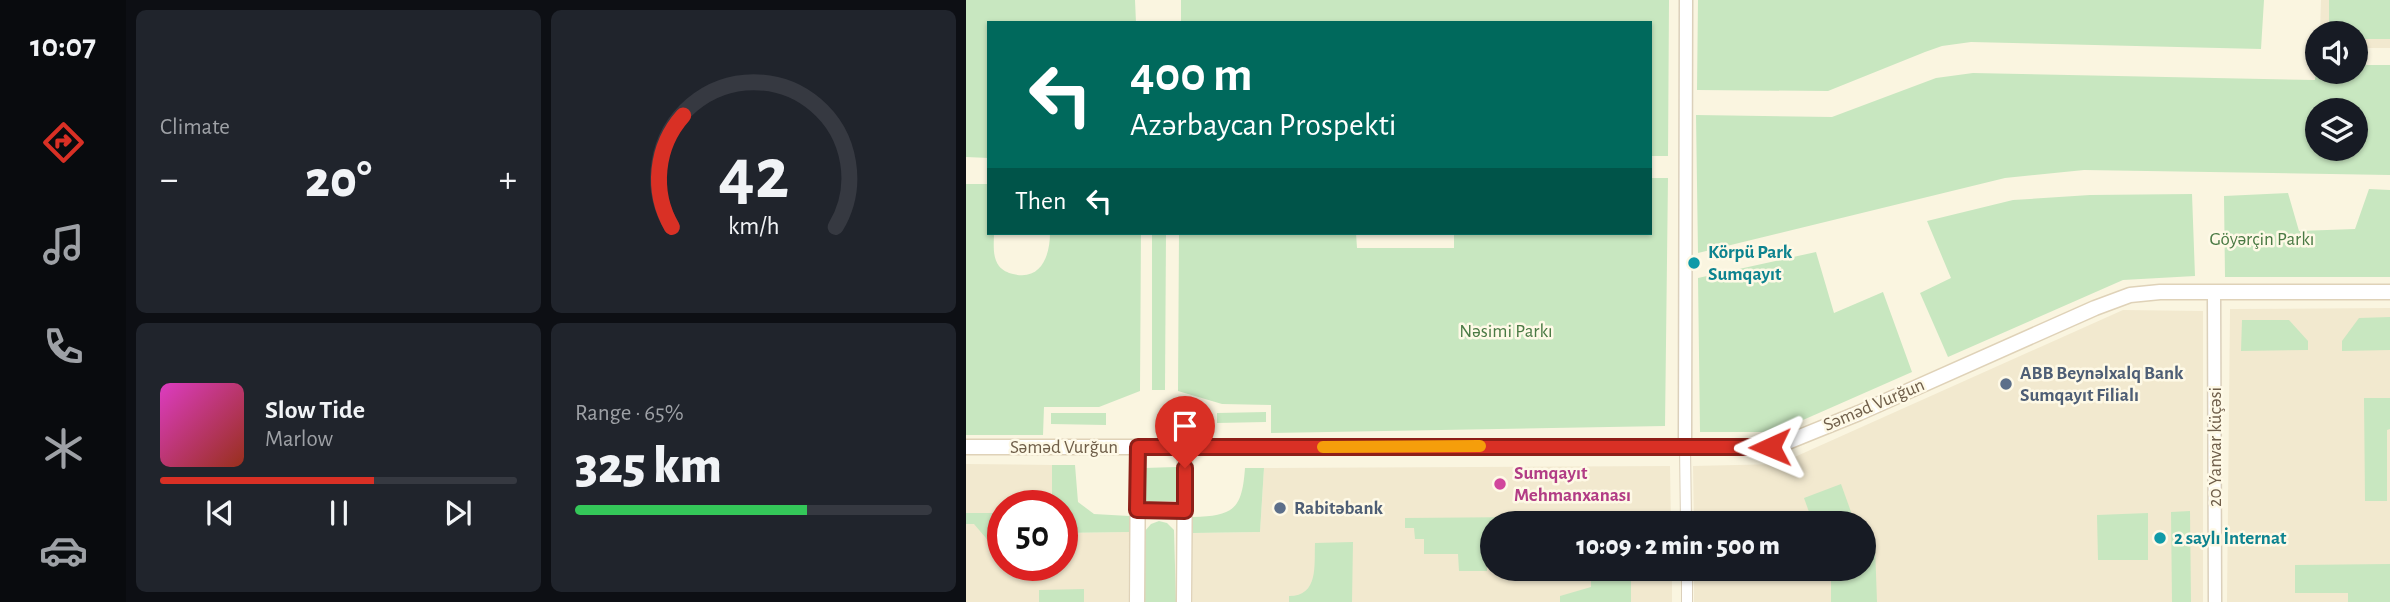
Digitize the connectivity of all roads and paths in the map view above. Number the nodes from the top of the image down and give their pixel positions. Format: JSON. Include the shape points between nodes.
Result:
{"nodes":[{"id":1,"x":1686,"y":0,"type":"edge"},
{"id":2,"x":2214,"y":292,"type":"junction"},
{"id":3,"x":2390,"y":292,"type":"edge"},
{"id":4,"x":1685,"y":446,"type":"junction"},
{"id":5,"x":966,"y":447,"type":"edge"},
{"id":6,"x":1138,"y":447,"type":"junction"},
{"id":7,"x":1185,"y":447,"type":"junction"},
{"id":8,"x":1137,"y":510,"type":"junction"},
{"id":9,"x":1185,"y":511,"type":"junction"},
{"id":10,"x":1686,"y":511,"type":"edge"},
{"id":11,"x":1687,"y":581,"type":"edge"},
{"id":12,"x":1137,"y":602,"type":"edge"},
{"id":13,"x":1184,"y":602,"type":"edge"},
{"id":14,"x":1687,"y":602,"type":"edge"},
{"id":15,"x":2214,"y":602,"type":"edge"}],
"edges":[{"from":1,"to":4,"type":"street"},
{"from":2,"to":3,"type":"main road","name":"Səməd Vurğun"},
{"from":2,"to":4,"type":"main road","name":"Səməd Vurğun","via":[[2145,293],[2113,300],[1780,445]]},
{"from":2,"to":15,"type":"street","name":"20 Yanvar küçəsi"},
{"from":4,"to":7,"type":"main road","name":"Səməd Vurğun"},
{"from":4,"to":10,"type":"street"},
{"from":5,"to":6,"type":"main road","name":"Səməd Vurğun"},
{"from":6,"to":7,"type":"main road","name":"Səməd Vurğun"},
{"from":6,"to":8,"type":"main road"},
{"from":7,"to":9,"type":"main road"},
{"from":8,"to":9,"type":"main road"},
{"from":8,"to":12,"type":"main road"},
{"from":9,"to":13,"type":"main road"},
{"from":11,"to":14,"type":"street"}]}
